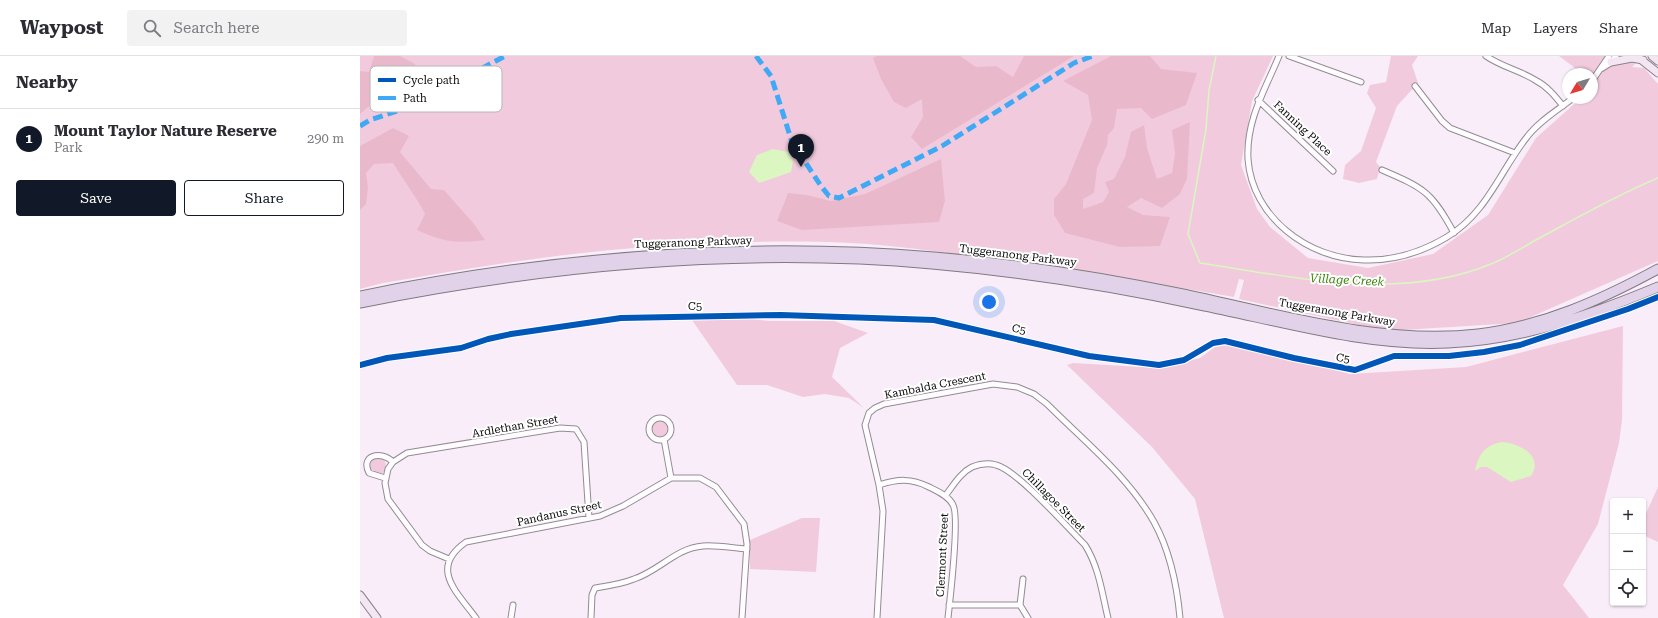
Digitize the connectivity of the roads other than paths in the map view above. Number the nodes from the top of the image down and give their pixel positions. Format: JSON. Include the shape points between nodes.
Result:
{"nodes":[{"id":1,"x":1280,"y":56,"type":"edge"},
{"id":2,"x":1289,"y":56,"type":"edge"},
{"id":3,"x":1486,"y":56,"type":"edge"},
{"id":4,"x":1652,"y":56,"type":"edge"},
{"id":5,"x":1612,"y":58,"type":"edge"},
{"id":6,"x":1640,"y":58,"type":"edge"},
{"id":7,"x":1658,"y":61,"type":"edge"},
{"id":8,"x":1598,"y":73,"type":"edge"},
{"id":9,"x":1658,"y":73,"type":"edge"},
{"id":10,"x":1361,"y":82,"type":"dead end"},
{"id":11,"x":1415,"y":86,"type":"dead end"},
{"id":12,"x":1258,"y":100,"type":"junction"},
{"id":13,"x":1565,"y":104,"type":"edge"},
{"id":14,"x":1562,"y":106,"type":"junction"},
{"id":15,"x":1515,"y":153,"type":"junction"},
{"id":16,"x":1382,"y":170,"type":"dead end"},
{"id":17,"x":1333,"y":171,"type":"dead end"},
{"id":18,"x":1454,"y":233,"type":"junction"},
{"id":19,"x":1658,"y":269,"type":"edge"},
{"id":20,"x":1658,"y":287,"type":"edge"},
{"id":21,"x":360,"y":296,"type":"edge"},
{"id":22,"x":360,"y":303,"type":"edge"},
{"id":23,"x":664,"y":439,"type":"junction"},
{"id":24,"x":393,"y":462,"type":"junction"},
{"id":25,"x":385,"y":478,"type":"junction"},
{"id":26,"x":671,"y":478,"type":"junction"},
{"id":27,"x":879,"y":485,"type":"junction"},
{"id":28,"x":945,"y":496,"type":"junction"},
{"id":29,"x":589,"y":518,"type":"junction"},
{"id":30,"x":747,"y":549,"type":"junction"},
{"id":31,"x":449,"y":559,"type":"junction"},
{"id":32,"x":1023,"y":580,"type":"dead end"},
{"id":33,"x":360,"y":595,"type":"edge"},
{"id":34,"x":360,"y":603,"type":"edge"},
{"id":35,"x":513,"y":605,"type":"dead end"},
{"id":36,"x":949,"y":605,"type":"junction"},
{"id":37,"x":1020,"y":605,"type":"junction"},
{"id":38,"x":371,"y":618,"type":"edge"},
{"id":39,"x":377,"y":618,"type":"edge"},
{"id":40,"x":476,"y":618,"type":"edge"},
{"id":41,"x":511,"y":618,"type":"edge"},
{"id":42,"x":591,"y":618,"type":"edge"},
{"id":43,"x":738,"y":618,"type":"edge"},
{"id":44,"x":742,"y":618,"type":"edge"},
{"id":45,"x":877,"y":618,"type":"edge"},
{"id":46,"x":948,"y":618,"type":"edge"},
{"id":47,"x":1028,"y":618,"type":"edge"},
{"id":48,"x":1108,"y":618,"type":"edge"},
{"id":49,"x":1180,"y":618,"type":"edge"}],
"edges":[{"from":1,"to":12,"type":"street"},
{"from":2,"to":10,"type":"street"},
{"from":3,"to":14,"type":"street","via":[[1504,67],[1536,80],[1547,88]]},
{"from":4,"to":7,"type":"main road"},
{"from":5,"to":6,"type":"main road"},
{"from":5,"to":8,"type":"street"},
{"from":6,"to":9,"type":"main road"},
{"from":11,"to":15,"type":"street","via":[[1450,128]]},
{"from":12,"to":17,"type":"street","name":"Fanning Place"},
{"from":12,"to":18,"type":"street","via":[[1248,140],[1251,180],[1263,206],[1292,236],[1322,252],[1339,257],[1370,260],[1414,253]]},
{"from":13,"to":14,"type":"street"},
{"from":14,"to":15,"type":"street","via":[[1528,135]]},
{"from":15,"to":18,"type":"street","via":[[1485,203]]},
{"from":16,"to":18,"type":"street","via":[[1424,191],[1441,208]]},
{"from":19,"to":21,"type":"highway","name":"Tuggeranong Parkway","via":[[1594,302],[1550,318],[1480,333],[1434,336],[1367,332],[1069,272],[867,253],[741,251],[600,259],[472,275]]},
{"from":20,"to":22,"type":"highway","name":"Tuggeranong Parkway","via":[[1587,315],[1523,333],[1480,341],[1431,344],[1371,339],[1083,282],[981,269],[863,260],[706,259],[594,267],[473,282]]},
{"from":23,"to":23,"type":"street","via":[[655,439],[650,432],[650,425],[657,419],[666,420],[670,426],[669,435]]},
{"from":23,"to":26,"type":"street"},
{"from":24,"to":25,"type":"street"},
{"from":24,"to":25,"type":"street","via":[[388,457],[378,455],[373,455],[367,460],[369,473]]},
{"from":24,"to":29,"type":"street","name":"Ardlethan Street","via":[[406,453],[418,450],[560,428],[576,429],[584,442]]},
{"from":25,"to":31,"type":"street","via":[[388,499],[416,538],[430,551]]},
{"from":26,"to":29,"type":"street","name":"Pandanus Street","via":[[623,506]]},
{"from":26,"to":30,"type":"street","via":[[700,478],[716,487],[744,524]]},
{"from":27,"to":28,"type":"street","name":"Clermont Street","via":[[909,479]]},
{"from":27,"to":45,"type":"street","name":"Kambalda Crescent","via":[[884,520]]},
{"from":27,"to":49,"type":"street","name":"Kambalda Crescent","via":[[865,425],[869,413],[875,408],[884,404],[993,384],[1017,387],[1034,394],[1124,480],[1142,503],[1154,522],[1168,556]]},
{"from":28,"to":36,"type":"street","name":"Clermont Street","via":[[955,507],[956,519]]},
{"from":28,"to":48,"type":"street","name":"Chillagoe Street","via":[[965,472],[979,465],[997,465],[1015,475],[1090,553],[1098,571]]},
{"from":29,"to":31,"type":"street","name":"Pandanus Street","via":[[466,542],[453,552]]},
{"from":30,"to":42,"type":"street","via":[[703,546],[689,549],[635,579],[595,588],[592,595]]},
{"from":30,"to":44,"type":"street"},
{"from":31,"to":40,"type":"street","via":[[449,578]]},
{"from":32,"to":37,"type":"street"},
{"from":33,"to":39,"type":"main road"},
{"from":34,"to":38,"type":"main road"},
{"from":35,"to":41,"type":"street"},
{"from":36,"to":37,"type":"street"},
{"from":36,"to":46,"type":"street","name":"Clermont Street"},
{"from":37,"to":47,"type":"street"},
{"from":43,"to":44,"type":"street"}]}
